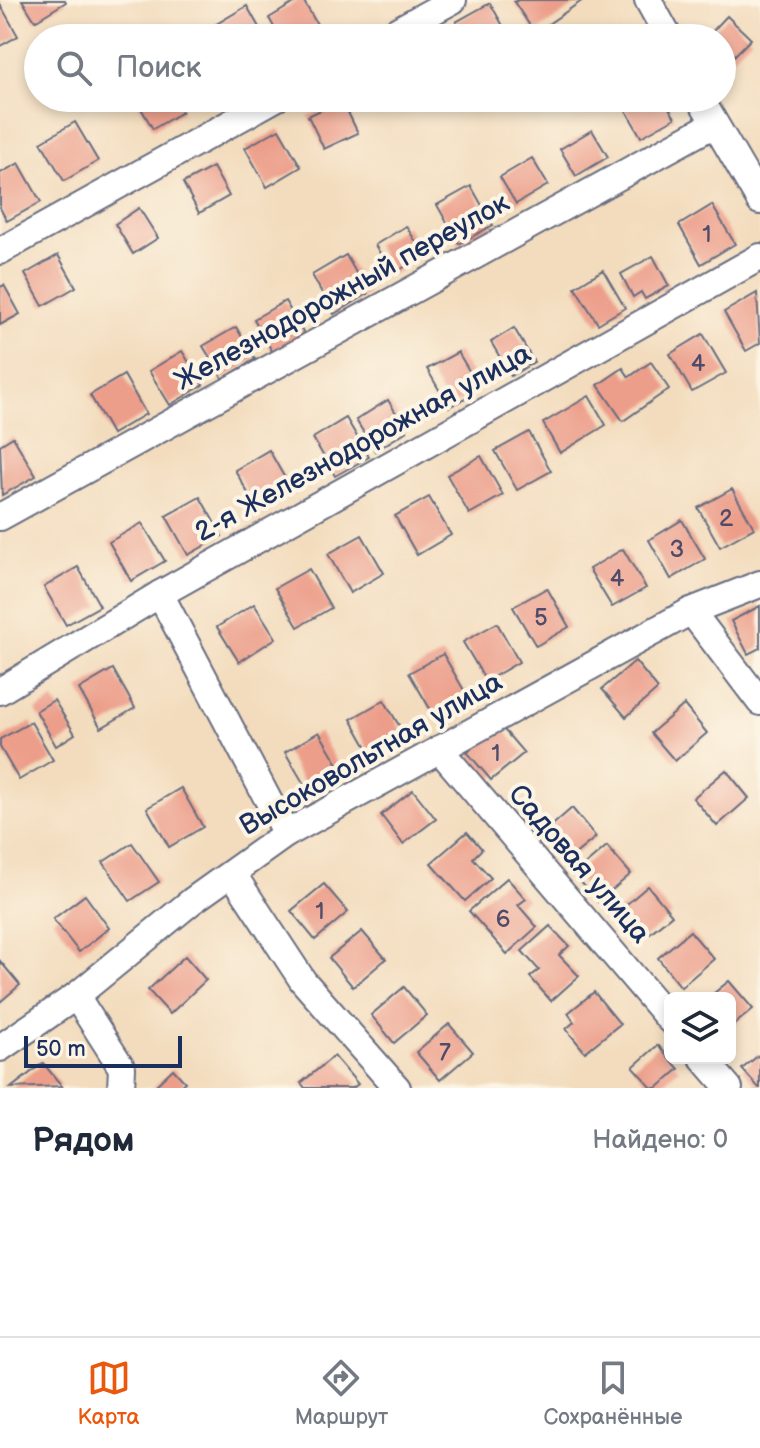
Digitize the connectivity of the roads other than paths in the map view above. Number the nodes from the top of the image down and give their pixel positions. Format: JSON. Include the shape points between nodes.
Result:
{"nodes":[{"id":1,"x":453,"y":0,"type":"edge"},
{"id":2,"x":652,"y":2,"type":"edge"},
{"id":3,"x":409,"y":24,"type":"edge"},
{"id":4,"x":662,"y":24,"type":"edge"},
{"id":5,"x":251,"y":112,"type":"edge"},
{"id":6,"x":708,"y":112,"type":"edge"},
{"id":7,"x":714,"y":124,"type":"junction"},
{"id":8,"x":760,"y":201,"type":"edge"},
{"id":9,"x":0,"y":251,"type":"edge"},
{"id":10,"x":760,"y":257,"type":"edge"},
{"id":11,"x":0,"y":517,"type":"edge"},
{"id":12,"x":760,"y":584,"type":"edge"},
{"id":13,"x":160,"y":594,"type":"junction"},
{"id":14,"x":691,"y":611,"type":"junction"},
{"id":15,"x":0,"y":691,"type":"edge"},
{"id":16,"x":760,"y":702,"type":"edge"},
{"id":17,"x":439,"y":749,"type":"junction"},
{"id":18,"x":286,"y":834,"type":"junction"},
{"id":19,"x":232,"y":873,"type":"junction"},
{"id":20,"x":76,"y":996,"type":"junction"},
{"id":21,"x":664,"y":1013,"type":"edge"},
{"id":22,"x":0,"y":1048,"type":"edge"},
{"id":23,"x":708,"y":1064,"type":"edge"},
{"id":24,"x":121,"y":1088,"type":"edge"},
{"id":25,"x":397,"y":1088,"type":"edge"},
{"id":26,"x":729,"y":1088,"type":"edge"}],
"edges":[{"from":1,"to":3,"type":"street"},
{"from":2,"to":4,"type":"street"},
{"from":5,"to":9,"type":"street"},
{"from":6,"to":7,"type":"street"},
{"from":7,"to":8,"type":"street"},
{"from":7,"to":11,"type":"street","name":"Железнодорожный переулок"},
{"from":10,"to":13,"type":"street","name":"2-я Железнодорожная улица"},
{"from":12,"to":14,"type":"street","name":"Высоковольтная улица"},
{"from":13,"to":15,"type":"street","name":"2-я Железнодорожная улица"},
{"from":13,"to":18,"type":"street"},
{"from":14,"to":16,"type":"street"},
{"from":14,"to":17,"type":"street","name":"Высоковольтная улица"},
{"from":17,"to":18,"type":"street","name":"Высоковольтная улица"},
{"from":17,"to":21,"type":"street","name":"Садовая улица"},
{"from":18,"to":19,"type":"street","name":"Высоковольтная улица"},
{"from":19,"to":20,"type":"street","name":"Высоковольтная улица"},
{"from":19,"to":25,"type":"street","via":[[303,981]]},
{"from":20,"to":22,"type":"street","name":"Высоковольтная улица"},
{"from":20,"to":24,"type":"street","via":[[122,1068]]},
{"from":23,"to":26,"type":"street"}]}
